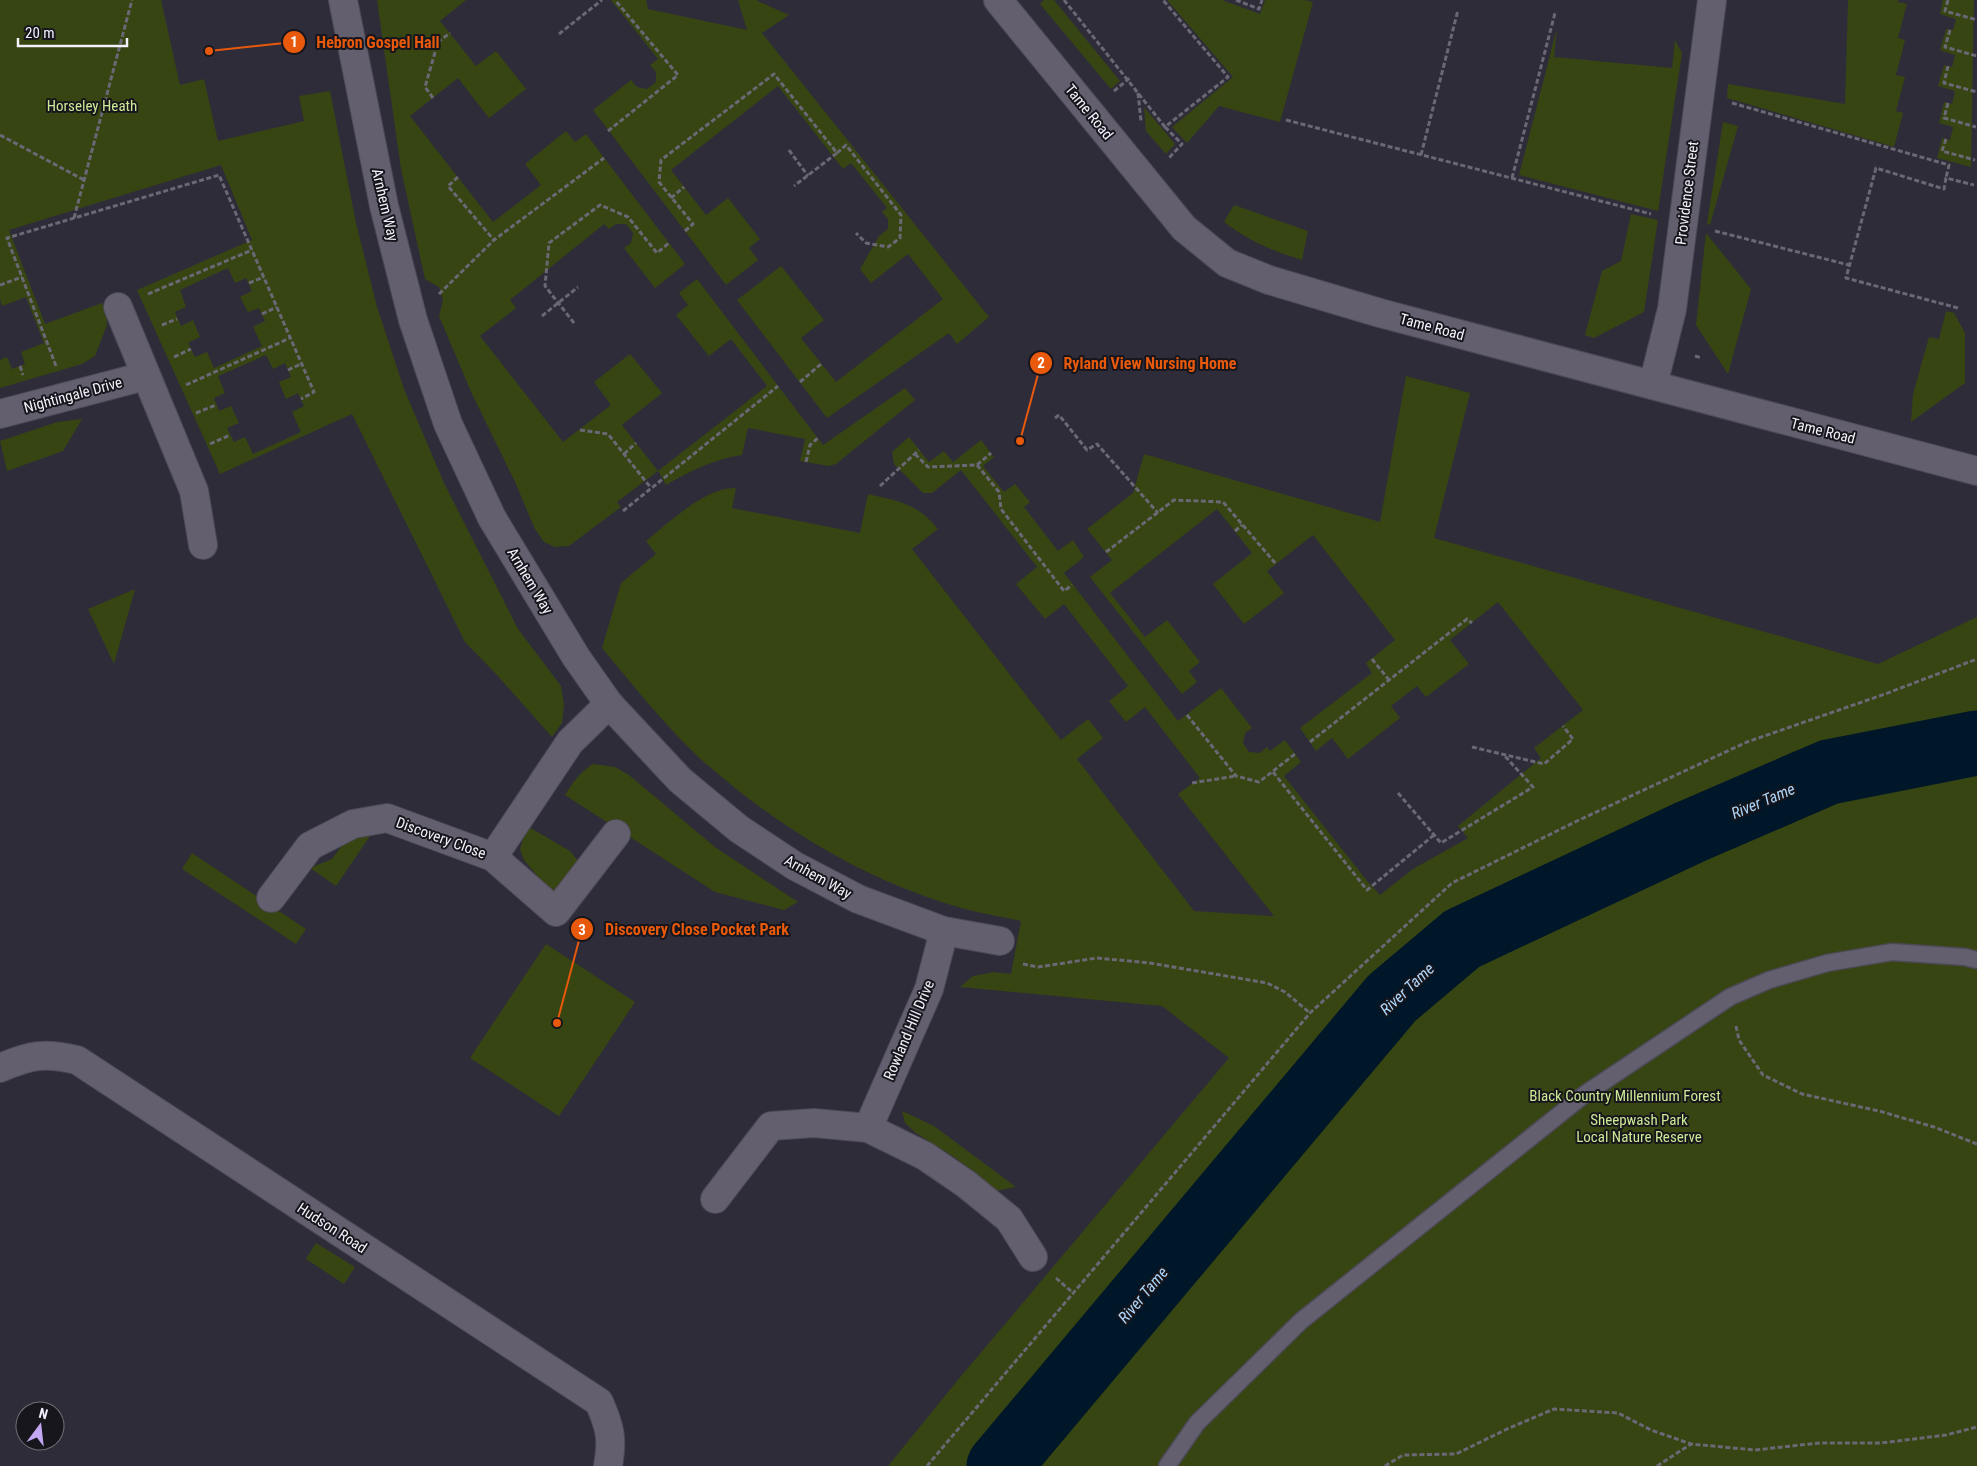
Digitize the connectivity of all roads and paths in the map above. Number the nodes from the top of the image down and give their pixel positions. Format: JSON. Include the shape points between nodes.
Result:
{"nodes":[{"id":1,"x":132,"y":0,"type":"edge"},
{"id":2,"x":343,"y":0,"type":"edge"},
{"id":3,"x":602,"y":0,"type":"edge"},
{"id":4,"x":615,"y":0,"type":"edge"},
{"id":5,"x":998,"y":0,"type":"edge"},
{"id":6,"x":1064,"y":0,"type":"edge"},
{"id":7,"x":1163,"y":0,"type":"edge"},
{"id":8,"x":1236,"y":0,"type":"edge"},
{"id":9,"x":1262,"y":0,"type":"edge"},
{"id":10,"x":1712,"y":0,"type":"edge"},
{"id":11,"x":1948,"y":0,"type":"edge"},
{"id":12,"x":1458,"y":10,"type":"dead end"},
{"id":13,"x":1555,"y":13,"type":"dead end"},
{"id":14,"x":1977,"y":20,"type":"edge"},
{"id":15,"x":1950,"y":30,"type":"dead end"},
{"id":16,"x":450,"y":33,"type":"dead end"},
{"id":17,"x":559,"y":34,"type":"dead end"},
{"id":18,"x":1977,"y":56,"type":"edge"},
{"id":19,"x":1948,"y":66,"type":"dead end"},
{"id":20,"x":1129,"y":79,"type":"junction"},
{"id":21,"x":1977,"y":92,"type":"edge"},
{"id":22,"x":1138,"y":93,"type":"junction"},
{"id":23,"x":1109,"y":96,"type":"dead end"},
{"id":24,"x":433,"y":98,"type":"dead end"},
{"id":25,"x":1731,"y":103,"type":"dead end"},
{"id":26,"x":1948,"y":103,"type":"dead end"},
{"id":27,"x":1286,"y":120,"type":"dead end"},
{"id":28,"x":1165,"y":127,"type":"junction"},
{"id":29,"x":1976,"y":127,"type":"edge"},
{"id":30,"x":1142,"y":128,"type":"dead end"},
{"id":31,"x":608,"y":131,"type":"dead end"},
{"id":32,"x":0,"y":135,"type":"edge"},
{"id":33,"x":1946,"y":139,"type":"dead end"},
{"id":34,"x":789,"y":150,"type":"dead end"},
{"id":35,"x":837,"y":153,"type":"junction"},
{"id":36,"x":1421,"y":154,"type":"junction"},
{"id":37,"x":604,"y":158,"type":"dead end"},
{"id":38,"x":1975,"y":160,"type":"dead end"},
{"id":39,"x":1164,"y":163,"type":"dead end"},
{"id":40,"x":808,"y":176,"type":"junction"},
{"id":41,"x":458,"y":177,"type":"dead end"},
{"id":42,"x":1512,"y":178,"type":"junction"},
{"id":43,"x":1946,"y":178,"type":"junction"},
{"id":44,"x":84,"y":180,"type":"junction"},
{"id":45,"x":1974,"y":185,"type":"dead end"},
{"id":46,"x":794,"y":186,"type":"dead end"},
{"id":47,"x":684,"y":187,"type":"dead end"},
{"id":48,"x":671,"y":198,"type":"junction"},
{"id":49,"x":1654,"y":215,"type":"dead end"},
{"id":50,"x":74,"y":218,"type":"junction"},
{"id":51,"x":1708,"y":229,"type":"dead end"},
{"id":52,"x":685,"y":231,"type":"dead end"},
{"id":53,"x":856,"y":233,"type":"dead end"},
{"id":54,"x":494,"y":240,"type":"junction"},
{"id":55,"x":669,"y":243,"type":"dead end"},
{"id":56,"x":252,"y":250,"type":"junction"},
{"id":57,"x":1849,"y":265,"type":"junction"},
{"id":58,"x":22,"y":277,"type":"junction"},
{"id":59,"x":264,"y":277,"type":"junction"},
{"id":60,"x":249,"y":283,"type":"dead end"},
{"id":61,"x":0,"y":285,"type":"edge"},
{"id":62,"x":578,"y":287,"type":"dead end"},
{"id":63,"x":435,"y":299,"type":"dead end"},
{"id":64,"x":558,"y":302,"type":"junction"},
{"id":65,"x":118,"y":307,"type":"joint"},
{"id":66,"x":277,"y":307,"type":"junction"},
{"id":67,"x":1958,"y":308,"type":"dead end"},
{"id":68,"x":262,"y":314,"type":"dead end"},
{"id":69,"x":542,"y":316,"type":"dead end"},
{"id":70,"x":574,"y":324,"type":"dead end"},
{"id":71,"x":290,"y":338,"type":"junction"},
{"id":72,"x":302,"y":364,"type":"junction"},
{"id":73,"x":821,"y":364,"type":"dead end"},
{"id":74,"x":288,"y":370,"type":"dead end"},
{"id":75,"x":800,"y":382,"type":"dead end"},
{"id":76,"x":1653,"y":385,"type":"junction"},
{"id":77,"x":778,"y":386,"type":"dead end"},
{"id":78,"x":150,"y":387,"type":"junction"},
{"id":79,"x":67,"y":396,"type":"junction"},
{"id":80,"x":301,"y":399,"type":"dead end"},
{"id":81,"x":0,"y":414,"type":"edge"},
{"id":82,"x":1054,"y":418,"type":"dead end"},
{"id":83,"x":580,"y":430,"type":"dead end"},
{"id":84,"x":818,"y":438,"type":"dead end"},
{"id":85,"x":636,"y":443,"type":"dead end"},
{"id":86,"x":919,"y":450,"type":"dead end"},
{"id":87,"x":624,"y":454,"type":"junction"},
{"id":88,"x":914,"y":454,"type":"junction"},
{"id":89,"x":991,"y":454,"type":"dead end"},
{"id":90,"x":806,"y":462,"type":"dead end"},
{"id":91,"x":977,"y":465,"type":"junction"},
{"id":92,"x":1976,"y":468,"type":"edge"},
{"id":93,"x":880,"y":486,"type":"dead end"},
{"id":94,"x":651,"y":488,"type":"junction"},
{"id":95,"x":623,"y":511,"type":"dead end"},
{"id":96,"x":1158,"y":513,"type":"junction"},
{"id":97,"x":1242,"y":525,"type":"junction"},
{"id":98,"x":1235,"y":531,"type":"dead end"},
{"id":99,"x":203,"y":545,"type":"dead end"},
{"id":100,"x":1106,"y":552,"type":"dead end"},
{"id":101,"x":1276,"y":564,"type":"dead end"},
{"id":102,"x":1072,"y":584,"type":"dead end"},
{"id":103,"x":1472,"y":623,"type":"dead end"},
{"id":104,"x":1977,"y":658,"type":"edge"},
{"id":105,"x":1372,"y":659,"type":"dead end"},
{"id":106,"x":1389,"y":680,"type":"junction"},
{"id":107,"x":609,"y":704,"type":"junction"},
{"id":108,"x":1187,"y":715,"type":"dead end"},
{"id":109,"x":1562,"y":726,"type":"dead end"},
{"id":110,"x":1310,"y":742,"type":"dead end"},
{"id":111,"x":1472,"y":747,"type":"dead end"},
{"id":112,"x":1295,"y":754,"type":"dead end"},
{"id":113,"x":1503,"y":754,"type":"junction"},
{"id":114,"x":1273,"y":772,"type":"junction"},
{"id":115,"x":1236,"y":776,"type":"junction"},
{"id":116,"x":1192,"y":783,"type":"dead end"},
{"id":117,"x":1398,"y":793,"type":"dead end"},
{"id":118,"x":616,"y":834,"type":"dead end"},
{"id":119,"x":1434,"y":836,"type":"junction"},
{"id":120,"x":494,"y":857,"type":"junction"},
{"id":121,"x":270,"y":898,"type":"dead end"},
{"id":122,"x":944,"y":931,"type":"junction"},
{"id":123,"x":1000,"y":941,"type":"joint"},
{"id":124,"x":1977,"y":960,"type":"edge"},
{"id":125,"x":1730,"y":997,"type":"junction"},
{"id":126,"x":1310,"y":1013,"type":"junction"},
{"id":127,"x":0,"y":1068,"type":"edge"},
{"id":128,"x":868,"y":1128,"type":"junction"},
{"id":129,"x":1977,"y":1144,"type":"edge"},
{"id":130,"x":715,"y":1199,"type":"dead end"},
{"id":131,"x":1033,"y":1257,"type":"dead end"},
{"id":132,"x":1977,"y":1427,"type":"edge"},
{"id":133,"x":1692,"y":1444,"type":"junction"},
{"id":134,"x":608,"y":1466,"type":"edge"},
{"id":135,"x":927,"y":1466,"type":"edge"},
{"id":136,"x":1167,"y":1466,"type":"edge"},
{"id":137,"x":1385,"y":1466,"type":"edge"},
{"id":138,"x":1657,"y":1466,"type":"edge"}],
"edges":[{"from":1,"to":44,"type":"path"},
{"from":2,"to":107,"type":"street","name":"Arnhem Way","via":[[384,206],[413,320],[448,424],[492,518],[576,657]]},
{"from":3,"to":17,"type":"path"},
{"from":4,"to":31,"type":"path","via":[[678,75]]},
{"from":5,"to":76,"type":"street","name":"Tame Road","via":[[1184,228],[1227,263],[1269,280],[1380,313]]},
{"from":6,"to":20,"type":"path"},
{"from":7,"to":28,"type":"path","via":[[1228,77]]},
{"from":8,"to":9,"type":"path","via":[[1259,8]]},
{"from":10,"to":76,"type":"street","name":"Providence Street","via":[[1672,309]]},
{"from":11,"to":14,"type":"path","via":[[1945,11]]},
{"from":12,"to":36,"type":"path"},
{"from":13,"to":42,"type":"path"},
{"from":15,"to":18,"type":"path","via":[[1945,47]]},
{"from":16,"to":24,"type":"path","via":[[438,42],[425,87]]},
{"from":19,"to":21,"type":"path","via":[[1944,83]]},
{"from":20,"to":22,"type":"path"},
{"from":20,"to":23,"type":"path"},
{"from":22,"to":28,"type":"path"},
{"from":22,"to":30,"type":"path"},
{"from":25,"to":43,"type":"path","via":[[1949,165]]},
{"from":26,"to":29,"type":"path","via":[[1944,118]]},
{"from":27,"to":36,"type":"path"},
{"from":28,"to":39,"type":"path","via":[[1182,144]]},
{"from":32,"to":44,"type":"path"},
{"from":33,"to":38,"type":"path","via":[[1942,151]]},
{"from":34,"to":40,"type":"path"},
{"from":35,"to":40,"type":"path"},
{"from":35,"to":48,"type":"path","via":[[774,74],[661,160],[658,182]]},
{"from":35,"to":53,"type":"path","via":[[846,145],[901,215],[900,238],[888,248],[866,243]]},
{"from":36,"to":42,"type":"path"},
{"from":37,"to":54,"type":"path"},
{"from":40,"to":46,"type":"path"},
{"from":41,"to":54,"type":"path","via":[[448,186]]},
{"from":42,"to":49,"type":"path"},
{"from":43,"to":45,"type":"path"},
{"from":43,"to":57,"type":"path","via":[[1944,189],[1876,168]]},
{"from":44,"to":50,"type":"path"},
{"from":47,"to":48,"type":"path"},
{"from":48,"to":52,"type":"path","via":[[693,224]]},
{"from":50,"to":56,"type":"path","via":[[219,175]]},
{"from":50,"to":58,"type":"path","via":[[7,238]]},
{"from":51,"to":57,"type":"path"},
{"from":54,"to":63,"type":"path"},
{"from":55,"to":64,"type":"path","via":[[657,253],[628,217],[600,205],[549,243],[545,286]]},
{"from":56,"to":59,"type":"path"},
{"from":56,"to":65,"type":"path"},
{"from":57,"to":67,"type":"path","via":[[1846,278]]},
{"from":58,"to":61,"type":"path"},
{"from":58,"to":79,"type":"path"},
{"from":59,"to":60,"type":"path"},
{"from":59,"to":66,"type":"path"},
{"from":62,"to":64,"type":"path"},
{"from":64,"to":69,"type":"path"},
{"from":64,"to":70,"type":"path"},
{"from":65,"to":78,"type":"street"},
{"from":66,"to":68,"type":"path"},
{"from":66,"to":71,"type":"path"},
{"from":71,"to":72,"type":"path"},
{"from":71,"to":78,"type":"path"},
{"from":72,"to":74,"type":"path"},
{"from":72,"to":80,"type":"path","via":[[314,392]]},
{"from":73,"to":75,"type":"path"},
{"from":76,"to":92,"type":"street","name":"Tame Road"},
{"from":77,"to":94,"type":"path"},
{"from":78,"to":79,"type":"street","name":"Nightingale Drive"},
{"from":78,"to":99,"type":"street","via":[[194,492]]},
{"from":79,"to":81,"type":"street","name":"Nightingale Drive"},
{"from":82,"to":96,"type":"path","via":[[1059,415],[1087,450],[1097,444]]},
{"from":83,"to":87,"type":"path","via":[[608,434]]},
{"from":84,"to":90,"type":"path","via":[[810,445]]},
{"from":85,"to":87,"type":"path"},
{"from":86,"to":88,"type":"path"},
{"from":87,"to":94,"type":"path"},
{"from":88,"to":91,"type":"path","via":[[928,467]]},
{"from":88,"to":93,"type":"path"},
{"from":89,"to":91,"type":"path"},
{"from":91,"to":102,"type":"path","via":[[998,492],[1000,508],[1064,591]]},
{"from":94,"to":95,"type":"path"},
{"from":96,"to":97,"type":"path","via":[[1174,500],[1223,502]]},
{"from":96,"to":100,"type":"path"},
{"from":97,"to":98,"type":"path"},
{"from":97,"to":101,"type":"path"},
{"from":103,"to":106,"type":"path","via":[[1467,619]]},
{"from":104,"to":126,"type":"path","via":[[1747,742],[1452,883]]},
{"from":105,"to":106,"type":"path"},
{"from":106,"to":110,"type":"path"},
{"from":107,"to":120,"type":"street","name":"Discovery Close","via":[[570,742]]},
{"from":107,"to":122,"type":"street","name":"Arnhem Way","via":[[680,780],[739,829],[795,866],[858,899]]},
{"from":108,"to":115,"type":"path"},
{"from":109,"to":113,"type":"path","via":[[1573,739],[1544,764]]},
{"from":111,"to":113,"type":"path"},
{"from":112,"to":114,"type":"path"},
{"from":113,"to":119,"type":"path","via":[[1533,787],[1441,843]]},
{"from":114,"to":115,"type":"path","via":[[1259,782]]},
{"from":114,"to":119,"type":"path","via":[[1367,890]]},
{"from":115,"to":116,"type":"path"},
{"from":117,"to":119,"type":"path"},
{"from":118,"to":120,"type":"street","name":"Discovery Close","via":[[556,912]]},
{"from":120,"to":121,"type":"street","name":"Discovery Close","via":[[387,818],[353,824],[310,846]]},
{"from":122,"to":123,"type":"street","name":"Arnhem Way"},
{"from":122,"to":128,"type":"street","name":"Rowland Hill Drive","via":[[929,988]]},
{"from":123,"to":126,"type":"path","via":[[1017,963],[1038,967],[1097,958],[1150,963],[1267,983],[1285,992]]},
{"from":124,"to":125,"type":"lane","via":[[1892,952],[1827,963],[1769,980]]},
{"from":125,"to":129,"type":"path","via":[[1739,1040],[1763,1075],[1802,1094],[1897,1116]]},
{"from":125,"to":136,"type":"lane","via":[[1585,1094],[1300,1321],[1197,1422]]},
{"from":126,"to":135,"type":"path"},
{"from":127,"to":134,"type":"street","name":"Hudson Road","via":[[33,1056],[56,1055],[77,1060],[598,1402],[610,1426]]},
{"from":128,"to":130,"type":"street","via":[[814,1123],[771,1126]]},
{"from":128,"to":131,"type":"street","via":[[925,1156],[966,1184],[1009,1219]]},
{"from":132,"to":133,"type":"path","via":[[1946,1435],[1880,1443],[1819,1443],[1755,1450]]},
{"from":133,"to":137,"type":"path","via":[[1651,1430],[1618,1413],[1554,1409],[1456,1454],[1403,1455]]},
{"from":133,"to":138,"type":"path"}]}
